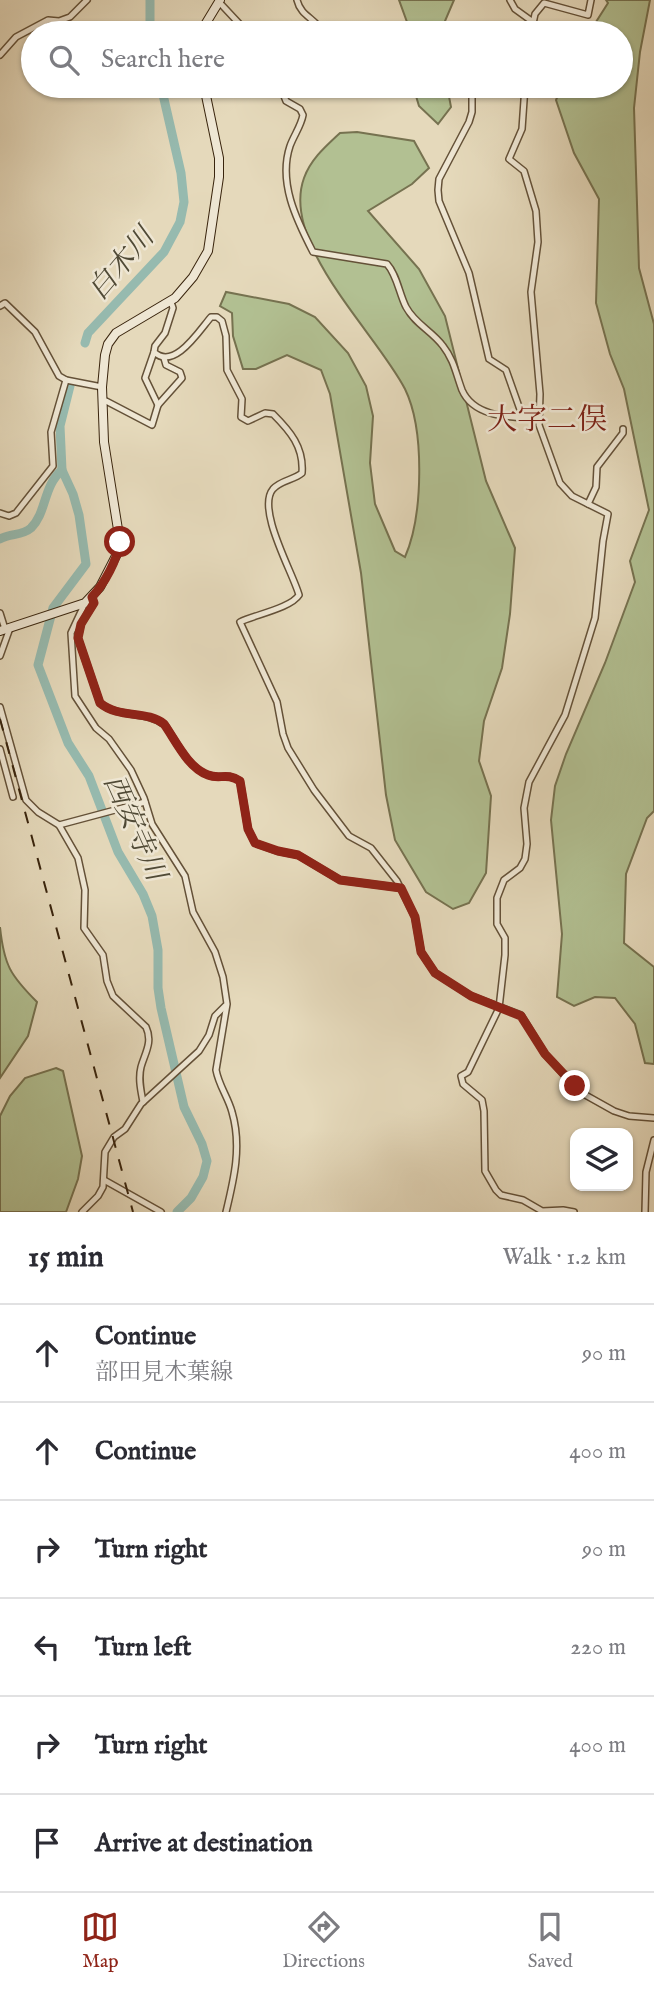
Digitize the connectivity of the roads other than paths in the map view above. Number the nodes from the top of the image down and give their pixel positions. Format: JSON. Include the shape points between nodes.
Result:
{"nodes":[{"id":1,"x":87,"y":0,"type":"edge"},
{"id":2,"x":297,"y":0,"type":"edge"},
{"id":3,"x":510,"y":0,"type":"edge"},
{"id":4,"x":591,"y":0,"type":"edge"},
{"id":5,"x":220,"y":1,"type":"edge"},
{"id":6,"x":59,"y":21,"type":"edge"},
{"id":7,"x":208,"y":21,"type":"edge"},
{"id":8,"x":238,"y":21,"type":"edge"},
{"id":9,"x":315,"y":21,"type":"edge"},
{"id":10,"x":532,"y":21,"type":"edge"},
{"id":11,"x":533,"y":21,"type":"edge"},
{"id":12,"x":21,"y":34,"type":"edge"},
{"id":13,"x":0,"y":55,"type":"edge"},
{"id":14,"x":206,"y":98,"type":"edge"},
{"id":15,"x":285,"y":98,"type":"edge"},
{"id":16,"x":472,"y":98,"type":"edge"},
{"id":17,"x":524,"y":98,"type":"edge"},
{"id":18,"x":171,"y":302,"type":"junction"},
{"id":19,"x":0,"y":306,"type":"edge"},
{"id":20,"x":154,"y":352,"type":"junction"},
{"id":21,"x":164,"y":358,"type":"junction"},
{"id":22,"x":66,"y":380,"type":"junction"},
{"id":23,"x":102,"y":387,"type":"junction"},
{"id":24,"x":102,"y":401,"type":"junction"},
{"id":25,"x":158,"y":405,"type":"junction"},
{"id":26,"x":523,"y":418,"type":"junction"},
{"id":27,"x":538,"y":419,"type":"junction"},
{"id":28,"x":624,"y":429,"type":"dead end"},
{"id":29,"x":588,"y":504,"type":"junction"},
{"id":30,"x":0,"y":513,"type":"edge"},
{"id":31,"x":89,"y":600,"type":"junction"},
{"id":32,"x":0,"y":612,"type":"edge"},
{"id":33,"x":5,"y":629,"type":"edge"},
{"id":34,"x":0,"y":656,"type":"edge"},
{"id":35,"x":0,"y":707,"type":"edge"},
{"id":36,"x":0,"y":749,"type":"edge"},
{"id":37,"x":13,"y":797,"type":"dead end"},
{"id":38,"x":145,"y":802,"type":"junction"},
{"id":39,"x":60,"y":825,"type":"junction"},
{"id":40,"x":401,"y":888,"type":"junction"},
{"id":41,"x":227,"y":1004,"type":"junction"},
{"id":42,"x":499,"y":1008,"type":"junction"},
{"id":43,"x":144,"y":1102,"type":"junction"},
{"id":44,"x":654,"y":1118,"type":"edge"},
{"id":45,"x":654,"y":1140,"type":"edge"},
{"id":46,"x":104,"y":1180,"type":"junction"},
{"id":47,"x":82,"y":1212,"type":"edge"},
{"id":48,"x":161,"y":1212,"type":"edge"},
{"id":49,"x":226,"y":1212,"type":"edge"},
{"id":50,"x":574,"y":1212,"type":"edge"},
{"id":51,"x":645,"y":1212,"type":"edge"}],
"edges":[{"from":1,"to":6,"type":"street"},
{"from":2,"to":9,"type":"street"},
{"from":3,"to":10,"type":"street"},
{"from":4,"to":11,"type":"street","via":[[588,15],[544,3]]},
{"from":5,"to":7,"type":"main road"},
{"from":5,"to":8,"type":"street"},
{"from":12,"to":13,"type":"street"},
{"from":14,"to":18,"type":"main road","via":[[219,158],[211,237],[202,264]]},
{"from":15,"to":26,"type":"street","via":[[303,115],[290,145],[285,175],[313,252],[387,264],[412,316],[452,359],[472,406]]},
{"from":16,"to":26,"type":"street","via":[[469,122],[439,179],[439,201],[469,273],[489,359],[506,370]]},
{"from":17,"to":27,"type":"street","via":[[522,130],[509,159],[524,172],[536,211],[538,242],[531,292]]},
{"from":18,"to":20,"type":"street","via":[[165,332]]},
{"from":18,"to":23,"type":"main road","via":[[117,333],[108,344]]},
{"from":19,"to":22,"type":"street","via":[[5,303],[36,332]]},
{"from":20,"to":21,"type":"street"},
{"from":20,"to":25,"type":"street","via":[[145,378]]},
{"from":21,"to":25,"type":"street","via":[[182,378]]},
{"from":21,"to":40,"type":"street","via":[[178,353],[211,317],[217,317],[225,329],[228,370],[242,399],[241,417],[248,421],[270,412],[296,440],[302,472],[274,489],[269,499],[279,545],[299,595],[282,607],[240,621],[277,702],[288,748],[349,836],[371,848]]},
{"from":22,"to":23,"type":"street"},
{"from":22,"to":30,"type":"street","via":[[51,432],[53,466],[16,513]]},
{"from":23,"to":24,"type":"main road"},
{"from":24,"to":25,"type":"street","via":[[152,425]]},
{"from":24,"to":31,"type":"main road","via":[[120,542]]},
{"from":26,"to":27,"type":"street"},
{"from":27,"to":29,"type":"street","via":[[559,483]]},
{"from":28,"to":29,"type":"street","via":[[597,467],[596,487]]},
{"from":29,"to":42,"type":"street","via":[[608,514],[595,618],[565,715],[528,782],[525,859],[504,880],[497,898],[497,924],[505,938]]},
{"from":31,"to":33,"type":"main road"},
{"from":31,"to":38,"type":"street","via":[[71,633],[75,696],[131,770]]},
{"from":31,"to":40,"type":"street","via":[[94,603],[78,638],[100,703],[116,712],[159,720],[195,767],[212,776],[228,775],[240,781],[248,829],[255,843],[298,855],[340,880]]},
{"from":32,"to":33,"type":"street"},
{"from":33,"to":34,"type":"street"},
{"from":35,"to":39,"type":"street","via":[[26,800]]},
{"from":36,"to":37,"type":"street"},
{"from":38,"to":39,"type":"street"},
{"from":38,"to":41,"type":"street","via":[[152,824],[186,876],[193,912],[215,952]]},
{"from":39,"to":43,"type":"street","via":[[79,863],[85,890],[84,928],[103,955],[113,996],[149,1032],[140,1079]]},
{"from":40,"to":42,"type":"street","via":[[415,917],[421,952],[435,973]]},
{"from":41,"to":43,"type":"street","via":[[215,1016],[199,1051]]},
{"from":41,"to":49,"type":"street","via":[[216,1070],[235,1133],[236,1176]]},
{"from":42,"to":44,"type":"street","via":[[521,1016],[545,1054],[580,1092],[614,1111]]},
{"from":42,"to":50,"type":"street","via":[[468,1072],[461,1076],[463,1084],[482,1100],[485,1171],[501,1195],[523,1200],[542,1212]]},
{"from":43,"to":46,"type":"street","via":[[105,1152]]},
{"from":45,"to":51,"type":"street","via":[[646,1172]]},
{"from":46,"to":47,"type":"street","via":[[98,1196]]},
{"from":46,"to":48,"type":"street"}]}
